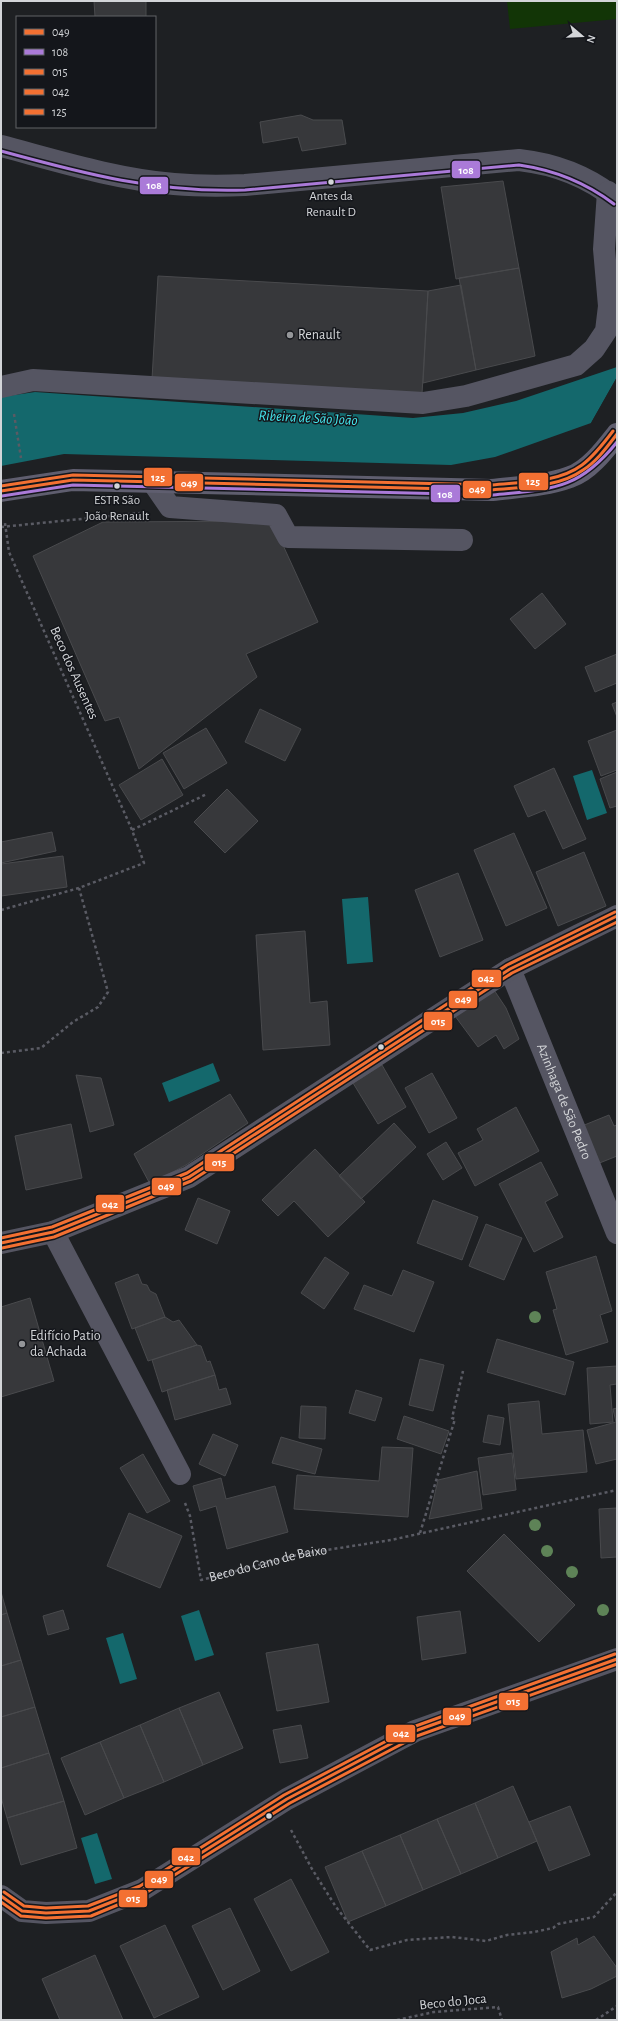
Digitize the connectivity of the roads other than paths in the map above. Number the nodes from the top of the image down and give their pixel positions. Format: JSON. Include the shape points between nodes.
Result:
{"nodes":[{"id":1,"x":1,"y":146,"type":"edge"},
{"id":2,"x":614,"y":196,"type":"edge"},
{"id":3,"x":1,"y":387,"type":"edge"},
{"id":4,"x":617,"y":434,"type":"edge"},
{"id":5,"x":152,"y":481,"type":"junction"},
{"id":6,"x":1,"y":491,"type":"edge"},
{"id":7,"x":462,"y":540,"type":"dead end"},
{"id":8,"x":617,"y":916,"type":"edge"},
{"id":9,"x":510,"y":969,"type":"junction"},
{"id":10,"x":53,"y":1232,"type":"junction"},
{"id":11,"x":617,"y":1233,"type":"edge"},
{"id":12,"x":1,"y":1243,"type":"edge"},
{"id":13,"x":180,"y":1474,"type":"road end"},
{"id":14,"x":617,"y":1658,"type":"edge"},
{"id":15,"x":1,"y":1896,"type":"edge"},
{"id":16,"x":11,"y":1912,"type":"edge"}],
"edges":[{"from":1,"to":2,"type":"street","via":[[131,178],[211,186],[519,160],[556,166],[572,172]]},
{"from":2,"to":3,"type":"street","via":[[604,249],[609,306],[606,331],[594,349],[576,365],[466,396],[423,404],[33,380]]},
{"from":4,"to":5,"type":"main road","via":[[599,457],[572,477],[542,484],[492,490]]},
{"from":5,"to":6,"type":"main road","via":[[73,480]]},
{"from":5,"to":7,"type":"street","via":[[170,507],[276,515],[288,537]]},
{"from":8,"to":9,"type":"street"},
{"from":9,"to":10,"type":"street","via":[[189,1177]]},
{"from":9,"to":11,"type":"street","name":"Azinhaga de São Pedro"},
{"from":10,"to":12,"type":"street"},
{"from":10,"to":13,"type":"street"},
{"from":14,"to":16,"type":"street","via":[[415,1731],[287,1799],[142,1890],[89,1910]]},
{"from":15,"to":16,"type":"street"}]}
